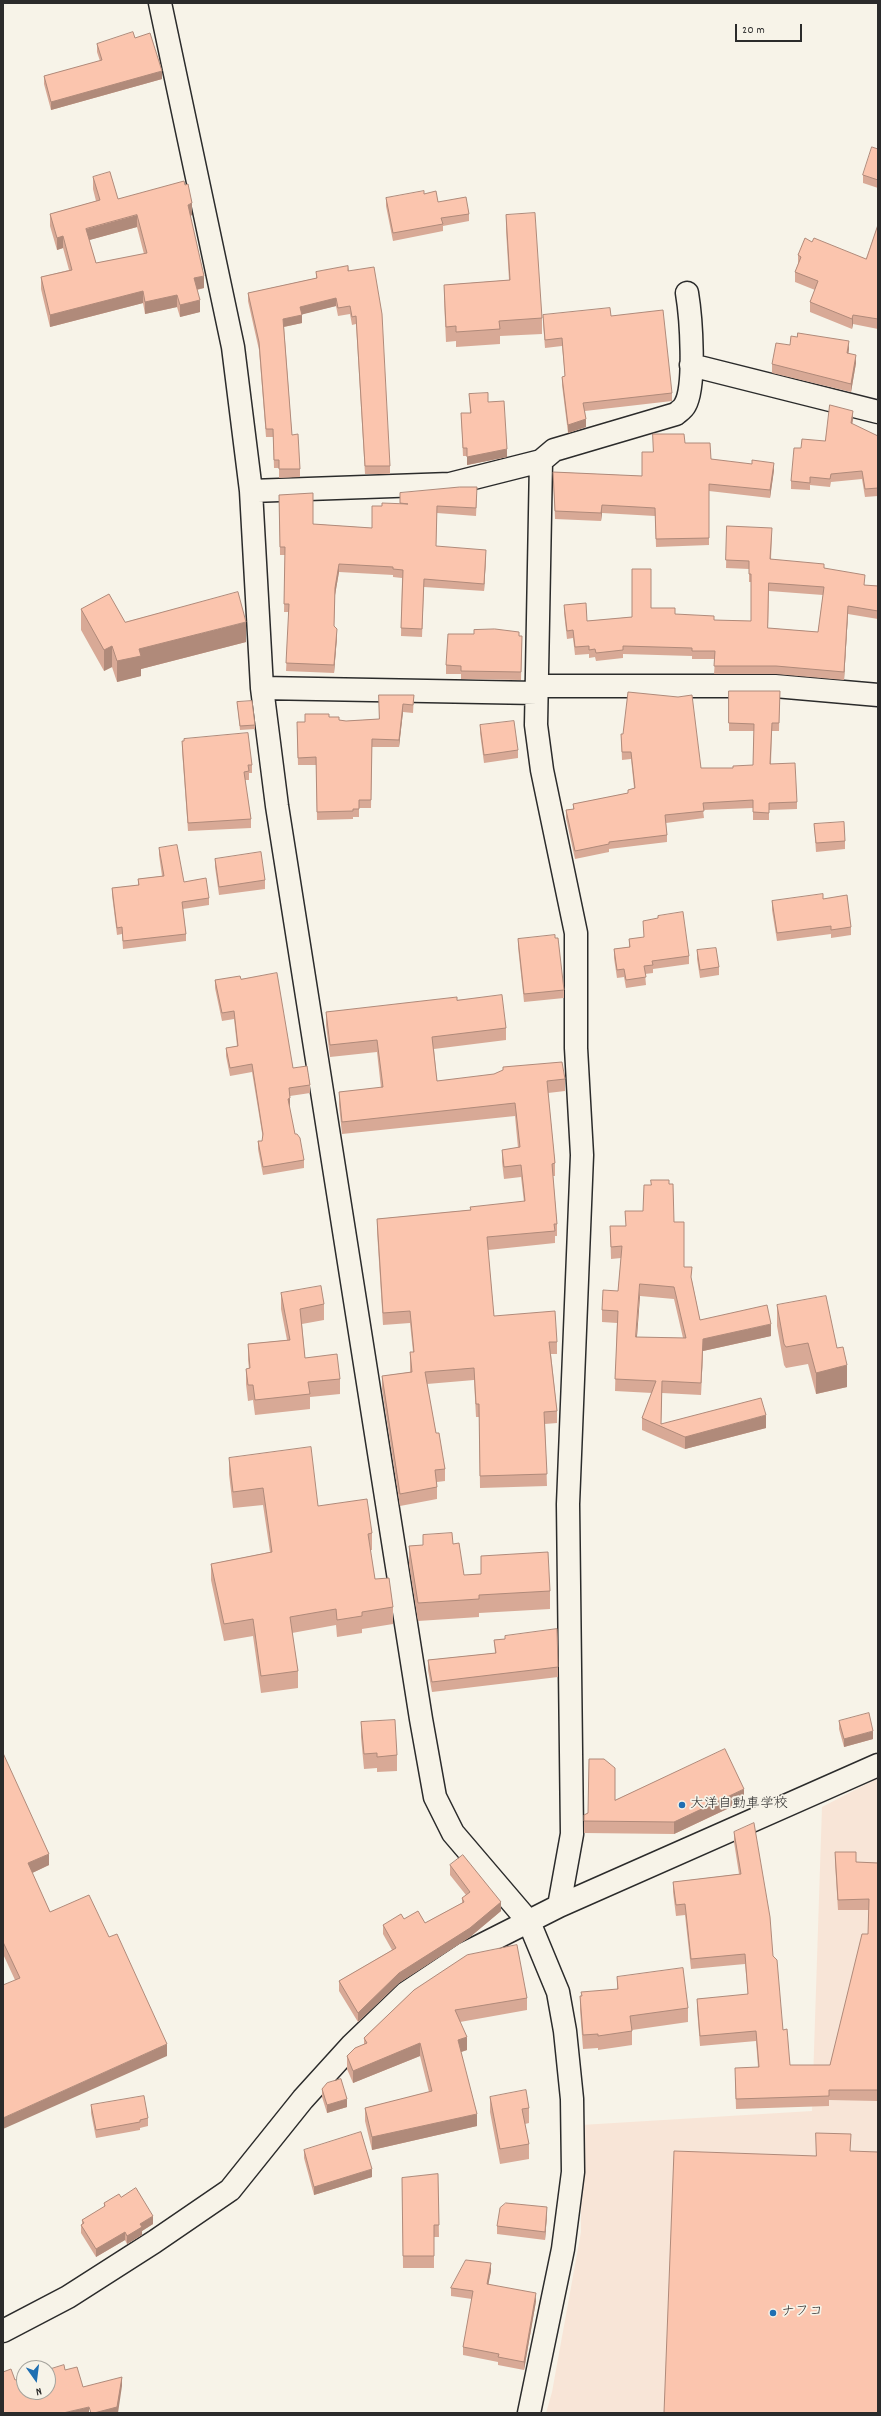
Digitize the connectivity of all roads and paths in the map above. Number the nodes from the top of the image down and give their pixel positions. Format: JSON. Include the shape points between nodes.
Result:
{"nodes":[{"id":1,"x":160,"y":3,"type":"edge"},
{"id":2,"x":687,"y":294,"type":"dead end"},
{"id":3,"x":691,"y":365,"type":"junction"},
{"id":4,"x":878,"y":412,"type":"edge"},
{"id":5,"x":542,"y":461,"type":"junction"},
{"id":6,"x":251,"y":491,"type":"junction"},
{"id":7,"x":262,"y":688,"type":"junction"},
{"id":8,"x":538,"y":690,"type":"junction"},
{"id":9,"x":878,"y":695,"type":"edge"},
{"id":10,"x":878,"y":1765,"type":"edge"},
{"id":11,"x":559,"y":1906,"type":"junction"},
{"id":12,"x":529,"y":1922,"type":"junction"},
{"id":13,"x":3,"y":2331,"type":"edge"},
{"id":14,"x":529,"y":2413,"type":"edge"}],
"edges":[{"from":1,"to":6,"type":"street","via":[[233,347]]},
{"from":2,"to":3,"type":"street","via":[[692,320]]},
{"from":3,"to":4,"type":"street"},
{"from":3,"to":5,"type":"street","via":[[685,405],[676,414],[554,450]]},
{"from":5,"to":6,"type":"street","via":[[450,484]]},
{"from":5,"to":8,"type":"street"},
{"from":6,"to":7,"type":"street"},
{"from":7,"to":8,"type":"street"},
{"from":7,"to":12,"type":"street","via":[[316,1067],[435,1797],[453,1833]]},
{"from":8,"to":9,"type":"street","via":[[775,686]]},
{"from":8,"to":11,"type":"street","via":[[536,725],[542,770],[576,933],[576,1048],[582,1154],[568,1504],[572,1834]]},
{"from":10,"to":11,"type":"street"},
{"from":11,"to":12,"type":"street"},
{"from":12,"to":13,"type":"street","via":[[466,1953],[406,1992],[352,2045],[303,2099],[230,2190],[68,2297]]},
{"from":12,"to":14,"type":"street","via":[[558,1992],[564,2023],[572,2099],[573,2172],[563,2249]]}]}
